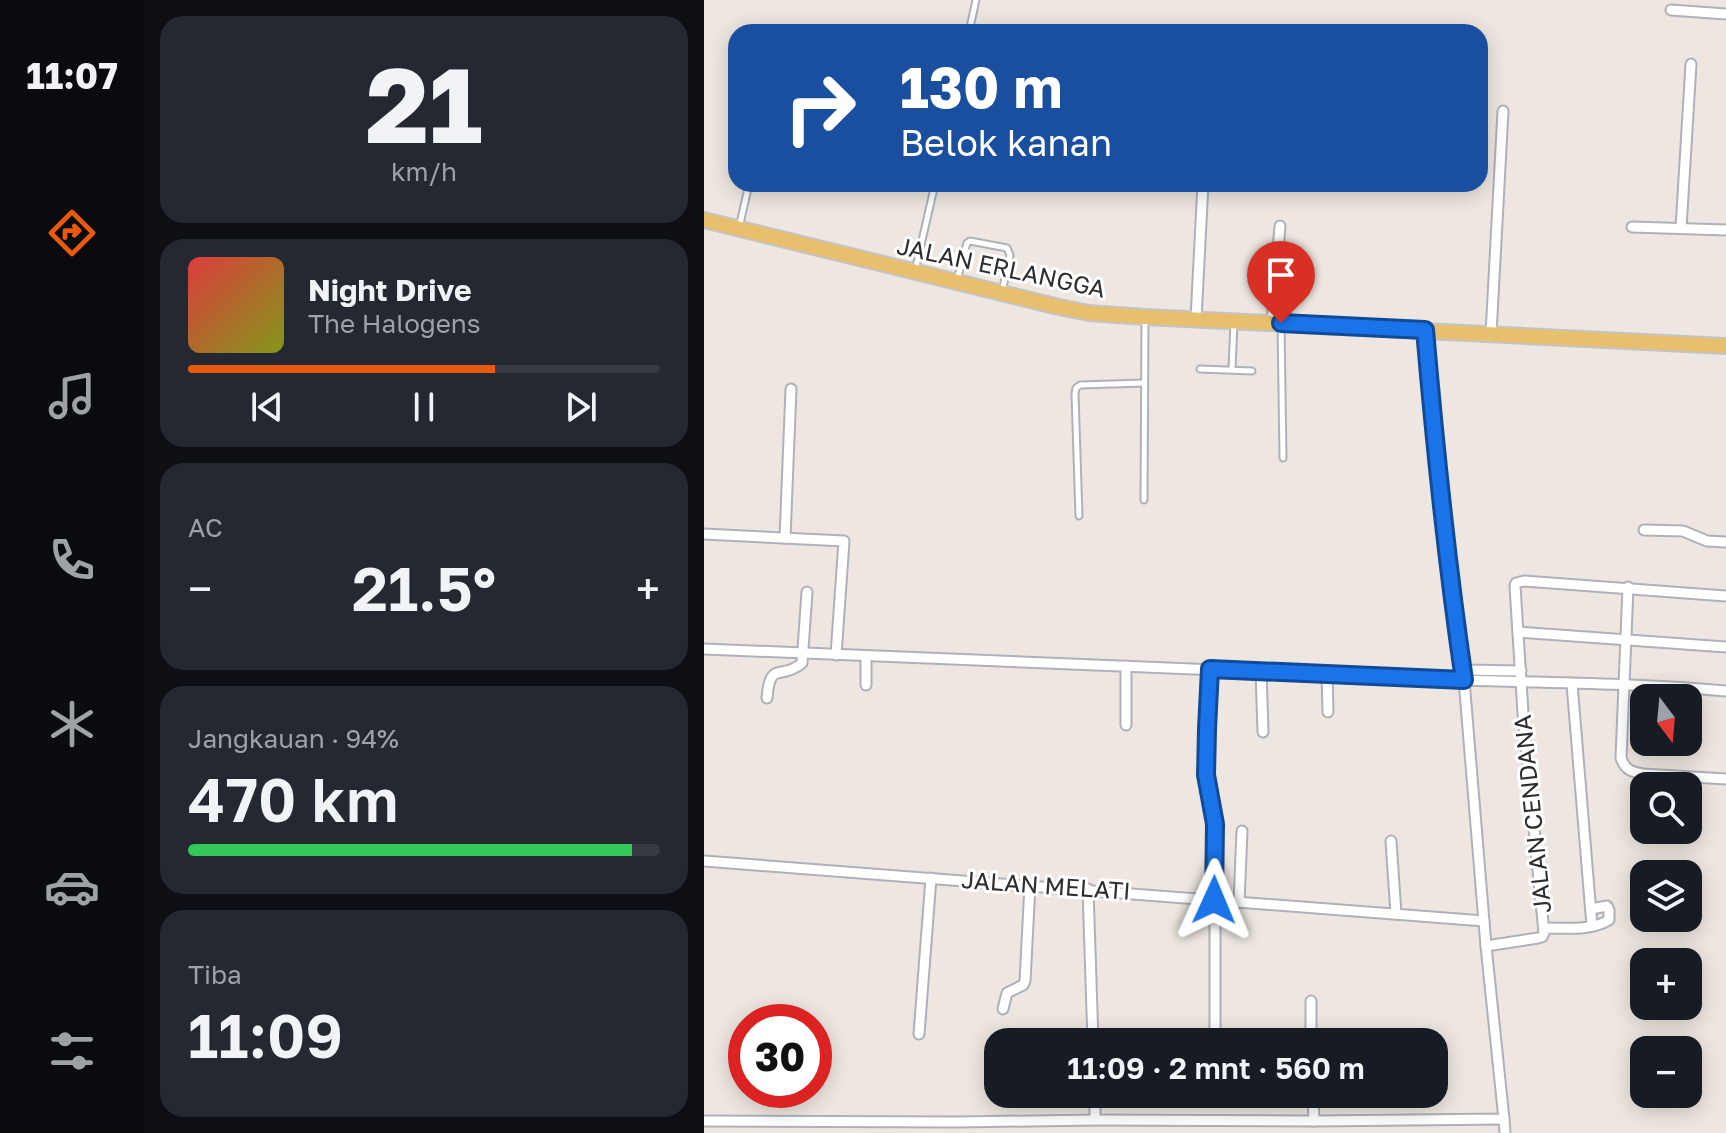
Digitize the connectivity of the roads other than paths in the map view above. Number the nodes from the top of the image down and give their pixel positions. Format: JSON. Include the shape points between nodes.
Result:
{"nodes":[{"id":1,"x":976,"y":0,"type":"edge"},
{"id":2,"x":1671,"y":10,"type":"dead end"},
{"id":3,"x":1726,"y":14,"type":"edge"},
{"id":4,"x":971,"y":24,"type":"edge"},
{"id":5,"x":1691,"y":64,"type":"dead end"},
{"id":6,"x":1503,"y":111,"type":"dead end"},
{"id":7,"x":747,"y":192,"type":"edge"},
{"id":8,"x":933,"y":192,"type":"edge"},
{"id":9,"x":1203,"y":192,"type":"edge"},
{"id":10,"x":704,"y":220,"type":"edge"},
{"id":11,"x":1280,"y":226,"type":"dead end"},
{"id":12,"x":1632,"y":227,"type":"dead end"},
{"id":13,"x":1681,"y":228,"type":"junction"},
{"id":14,"x":738,"y":229,"type":"junction"},
{"id":15,"x":1726,"y":230,"type":"edge"},
{"id":16,"x":915,"y":272,"type":"junction"},
{"id":17,"x":956,"y":283,"type":"junction"},
{"id":18,"x":1002,"y":293,"type":"junction"},
{"id":19,"x":1145,"y":317,"type":"junction"},
{"id":20,"x":1196,"y":319,"type":"junction"},
{"id":21,"x":1234,"y":321,"type":"junction"},
{"id":22,"x":1277,"y":323,"type":"junction"},
{"id":23,"x":1425,"y":330,"type":"junction"},
{"id":24,"x":1491,"y":334,"type":"junction"},
{"id":25,"x":1726,"y":346,"type":"edge"},
{"id":26,"x":1200,"y":369,"type":"dead end"},
{"id":27,"x":1232,"y":369,"type":"junction"},
{"id":28,"x":1252,"y":371,"type":"dead end"},
{"id":29,"x":1144,"y":383,"type":"junction"},
{"id":30,"x":791,"y":389,"type":"dead end"},
{"id":31,"x":1283,"y":458,"type":"dead end"},
{"id":32,"x":1144,"y":500,"type":"dead end"},
{"id":33,"x":1079,"y":516,"type":"dead end"},
{"id":34,"x":1644,"y":530,"type":"dead end"},
{"id":35,"x":704,"y":534,"type":"edge"},
{"id":36,"x":785,"y":538,"type":"junction"},
{"id":37,"x":1726,"y":542,"type":"edge"},
{"id":38,"x":1628,"y":587,"type":"junction"},
{"id":39,"x":807,"y":592,"type":"dead end"},
{"id":40,"x":1726,"y":596,"type":"edge"},
{"id":41,"x":1518,"y":632,"type":"junction"},
{"id":42,"x":1627,"y":639,"type":"junction"},
{"id":43,"x":1726,"y":647,"type":"edge"},
{"id":44,"x":704,"y":649,"type":"edge"},
{"id":45,"x":802,"y":654,"type":"junction"},
{"id":46,"x":836,"y":655,"type":"junction"},
{"id":47,"x":866,"y":656,"type":"junction"},
{"id":48,"x":1126,"y":666,"type":"junction"},
{"id":49,"x":1210,"y":669,"type":"junction"},
{"id":50,"x":1261,"y":671,"type":"junction"},
{"id":51,"x":1327,"y":674,"type":"junction"},
{"id":52,"x":1464,"y":675,"type":"junction"},
{"id":53,"x":1521,"y":676,"type":"junction"},
{"id":54,"x":1624,"y":683,"type":"junction"},
{"id":55,"x":1572,"y":684,"type":"junction"},
{"id":56,"x":866,"y":685,"type":"dead end"},
{"id":57,"x":1726,"y":691,"type":"edge"},
{"id":58,"x":767,"y":698,"type":"dead end"},
{"id":59,"x":1328,"y":712,"type":"dead end"},
{"id":60,"x":1126,"y":725,"type":"dead end"},
{"id":61,"x":1263,"y":732,"type":"dead end"},
{"id":62,"x":1726,"y":779,"type":"edge"},
{"id":63,"x":1242,"y":831,"type":"dead end"},
{"id":64,"x":1391,"y":841,"type":"dead end"},
{"id":65,"x":704,"y":861,"type":"edge"},
{"id":66,"x":931,"y":878,"type":"junction"},
{"id":67,"x":1030,"y":885,"type":"junction"},
{"id":68,"x":1088,"y":889,"type":"junction"},
{"id":69,"x":1214,"y":900,"type":"junction"},
{"id":70,"x":1239,"y":902,"type":"junction"},
{"id":71,"x":1591,"y":909,"type":"junction"},
{"id":72,"x":1396,"y":914,"type":"junction"},
{"id":73,"x":1484,"y":921,"type":"junction"},
{"id":74,"x":1592,"y":926,"type":"junction"},
{"id":75,"x":1544,"y":928,"type":"junction"},
{"id":76,"x":1486,"y":946,"type":"junction"},
{"id":77,"x":1311,"y":1001,"type":"dead end"},
{"id":78,"x":1003,"y":1009,"type":"dead end"},
{"id":79,"x":1093,"y":1028,"type":"edge"},
{"id":80,"x":1215,"y":1028,"type":"edge"},
{"id":81,"x":1311,"y":1028,"type":"edge"},
{"id":82,"x":919,"y":1034,"type":"dead end"},
{"id":83,"x":1095,"y":1108,"type":"edge"},
{"id":84,"x":1314,"y":1108,"type":"edge"},
{"id":85,"x":1504,"y":1119,"type":"junction"},
{"id":86,"x":1095,"y":1120,"type":"junction"},
{"id":87,"x":704,"y":1121,"type":"edge"},
{"id":88,"x":1051,"y":1121,"type":"junction"},
{"id":89,"x":1314,"y":1121,"type":"junction"},
{"id":90,"x":1382,"y":1121,"type":"junction"},
{"id":91,"x":728,"y":1128,"type":"edge"},
{"id":92,"x":958,"y":1128,"type":"edge"},
{"id":93,"x":1052,"y":1133,"type":"edge"},
{"id":94,"x":1382,"y":1133,"type":"edge"},
{"id":95,"x":1505,"y":1133,"type":"edge"}],
"edges":[{"from":1,"to":4,"type":"lane"},
{"from":2,"to":3,"type":"street"},
{"from":5,"to":13,"type":"street"},
{"from":6,"to":24,"type":"street"},
{"from":7,"to":14,"type":"lane"},
{"from":8,"to":16,"type":"lane"},
{"from":9,"to":20,"type":"street"},
{"from":10,"to":14,"type":"main road","name":"JALAN ERLANGGA"},
{"from":11,"to":22,"type":"street"},
{"from":12,"to":13,"type":"street"},
{"from":13,"to":15,"type":"street"},
{"from":14,"to":16,"type":"main road","name":"JALAN ERLANGGA"},
{"from":16,"to":17,"type":"main road","name":"JALAN ERLANGGA"},
{"from":17,"to":18,"type":"main road","name":"JALAN ERLANGGA"},
{"from":17,"to":18,"type":"lane","via":[[967,243],[1007,248]]},
{"from":18,"to":19,"type":"main road","name":"JALAN ERLANGGA","via":[[1089,313]]},
{"from":19,"to":20,"type":"main road","name":"JALAN ERLANGGA"},
{"from":19,"to":29,"type":"lane"},
{"from":20,"to":21,"type":"main road","name":"JALAN ERLANGGA"},
{"from":21,"to":22,"type":"main road","name":"JALAN ERLANGGA"},
{"from":21,"to":27,"type":"lane"},
{"from":22,"to":23,"type":"main road","name":"JALAN ERLANGGA"},
{"from":22,"to":31,"type":"lane"},
{"from":23,"to":24,"type":"main road","name":"JALAN ERLANGGA"},
{"from":23,"to":52,"type":"street"},
{"from":24,"to":25,"type":"main road","name":"JALAN ERLANGGA"},
{"from":26,"to":27,"type":"lane"},
{"from":27,"to":28,"type":"lane"},
{"from":29,"to":32,"type":"lane"},
{"from":29,"to":33,"type":"lane","via":[[1076,388]]},
{"from":30,"to":36,"type":"street"},
{"from":34,"to":37,"type":"street","via":[[1683,531]]},
{"from":35,"to":36,"type":"street"},
{"from":36,"to":46,"type":"street","via":[[844,541]]},
{"from":38,"to":40,"type":"street"},
{"from":38,"to":41,"type":"street","name":"JALAN CENDANA","via":[[1520,581],[1515,586]]},
{"from":38,"to":42,"type":"street"},
{"from":39,"to":45,"type":"street"},
{"from":41,"to":42,"type":"street"},
{"from":41,"to":53,"type":"street","name":"JALAN CENDANA"},
{"from":42,"to":43,"type":"street"},
{"from":42,"to":54,"type":"street"},
{"from":44,"to":45,"type":"street"},
{"from":45,"to":46,"type":"street"},
{"from":45,"to":58,"type":"street","via":[[801,666],[771,676]]},
{"from":46,"to":47,"type":"street"},
{"from":47,"to":48,"type":"street"},
{"from":47,"to":56,"type":"street"},
{"from":48,"to":49,"type":"street"},
{"from":48,"to":60,"type":"street"},
{"from":49,"to":50,"type":"street"},
{"from":49,"to":69,"type":"street","via":[[1206,775],[1215,824]]},
{"from":50,"to":51,"type":"street"},
{"from":50,"to":61,"type":"street"},
{"from":51,"to":52,"type":"street"},
{"from":51,"to":59,"type":"street"},
{"from":52,"to":53,"type":"street"},
{"from":52,"to":73,"type":"street"},
{"from":53,"to":55,"type":"street"},
{"from":53,"to":75,"type":"street","name":"JALAN CENDANA"},
{"from":54,"to":55,"type":"street"},
{"from":54,"to":57,"type":"street"},
{"from":54,"to":62,"type":"street","via":[[1624,766],[1643,774]]},
{"from":55,"to":71,"type":"street"},
{"from":63,"to":70,"type":"street"},
{"from":64,"to":72,"type":"street"},
{"from":65,"to":66,"type":"street","name":"JALAN MELATI"},
{"from":66,"to":67,"type":"street","name":"JALAN MELATI"},
{"from":66,"to":82,"type":"street"},
{"from":67,"to":68,"type":"street","name":"JALAN MELATI"},
{"from":67,"to":78,"type":"street","via":[[1025,981],[1007,993]]},
{"from":68,"to":69,"type":"street","name":"JALAN MELATI"},
{"from":68,"to":79,"type":"street"},
{"from":69,"to":70,"type":"street","name":"JALAN MELATI"},
{"from":69,"to":80,"type":"street"},
{"from":70,"to":72,"type":"street","name":"JALAN MELATI"},
{"from":71,"to":74,"type":"street"},
{"from":71,"to":74,"type":"street","via":[[1604,905],[1609,910],[1607,922]]},
{"from":72,"to":73,"type":"street","name":"JALAN MELATI"},
{"from":73,"to":76,"type":"street"},
{"from":74,"to":75,"type":"street"},
{"from":75,"to":76,"type":"street","name":"JALAN CENDANA","via":[[1542,937]]},
{"from":76,"to":85,"type":"street"},
{"from":77,"to":81,"type":"street"},
{"from":83,"to":86,"type":"street"},
{"from":84,"to":89,"type":"street"},
{"from":85,"to":90,"type":"street"},
{"from":85,"to":95,"type":"street"},
{"from":86,"to":88,"type":"street"},
{"from":86,"to":89,"type":"street"},
{"from":87,"to":91,"type":"street"},
{"from":88,"to":92,"type":"street"},
{"from":88,"to":93,"type":"street"},
{"from":89,"to":90,"type":"street"},
{"from":90,"to":94,"type":"street"},
{"from":91,"to":92,"type":"street"}]}
